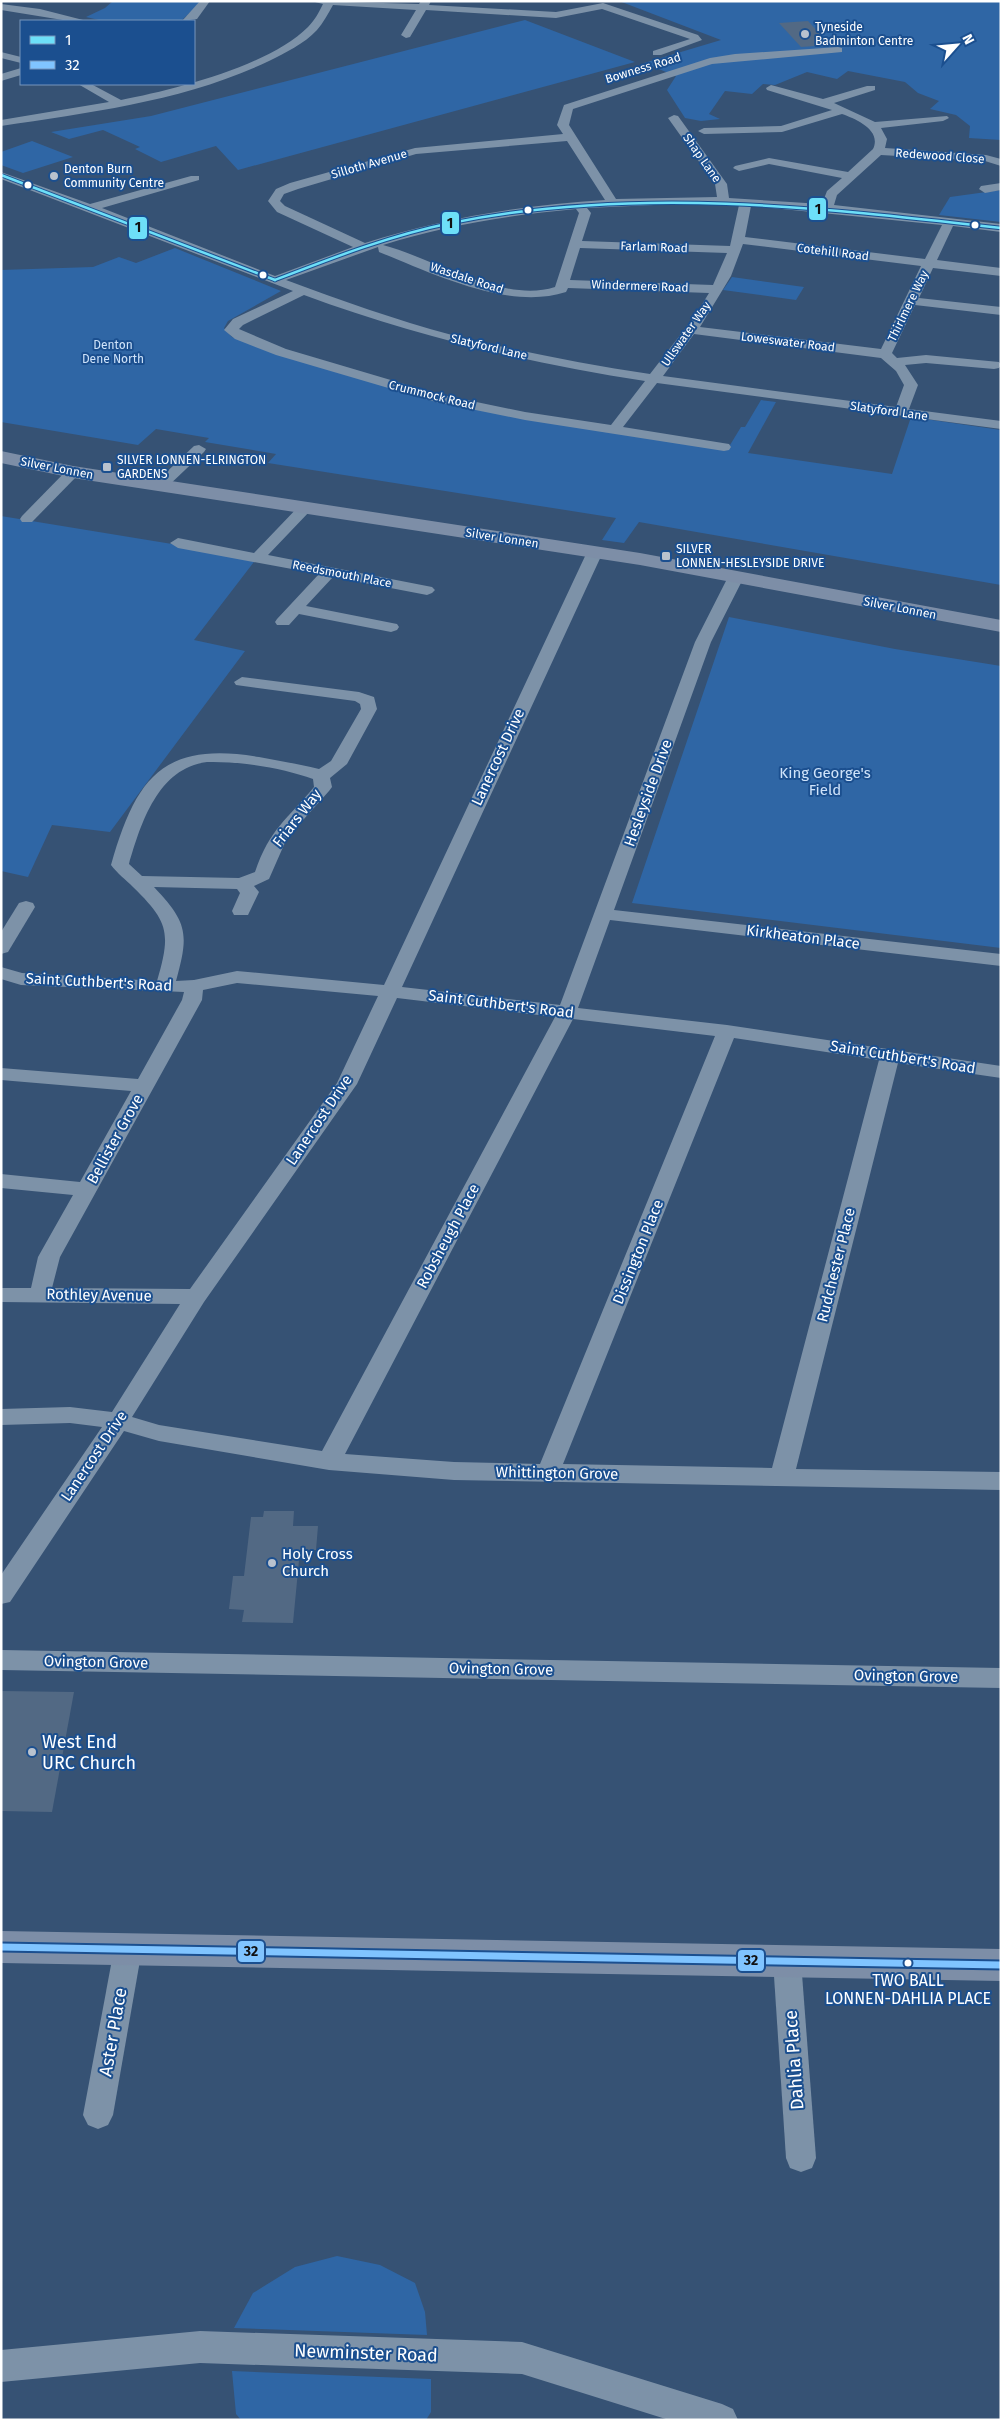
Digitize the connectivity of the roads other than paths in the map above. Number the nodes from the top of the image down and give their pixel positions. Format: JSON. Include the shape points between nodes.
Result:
{"nodes":[{"id":1,"x":206,"y":1,"type":"edge"},
{"id":2,"x":316,"y":1,"type":"edge"},
{"id":3,"x":330,"y":2,"type":"edge"},
{"id":4,"x":424,"y":4,"type":"edge"},
{"id":5,"x":1,"y":7,"type":"edge"},
{"id":6,"x":77,"y":20,"type":"edge"},
{"id":7,"x":189,"y":20,"type":"edge"},
{"id":8,"x":406,"y":35,"type":"dead end"},
{"id":9,"x":838,"y":50,"type":"dead end"},
{"id":10,"x":657,"y":54,"type":"dead end"},
{"id":11,"x":1,"y":55,"type":"edge"},
{"id":12,"x":20,"y":60,"type":"edge"},
{"id":13,"x":20,"y":71,"type":"edge"},
{"id":14,"x":1,"y":78,"type":"edge"},
{"id":15,"x":195,"y":83,"type":"edge"},
{"id":16,"x":85,"y":85,"type":"edge"},
{"id":17,"x":189,"y":85,"type":"edge"},
{"id":18,"x":771,"y":88,"type":"dead end"},
{"id":19,"x":809,"y":88,"type":"dead end"},
{"id":20,"x":871,"y":88,"type":"dead end"},
{"id":21,"x":795,"y":94,"type":"junction"},
{"id":22,"x":118,"y":103,"type":"junction"},
{"id":23,"x":822,"y":103,"type":"junction"},
{"id":24,"x":842,"y":110,"type":"junction"},
{"id":25,"x":674,"y":118,"type":"dead end"},
{"id":26,"x":943,"y":118,"type":"dead end"},
{"id":27,"x":1,"y":123,"type":"edge"},
{"id":28,"x":873,"y":126,"type":"junction"},
{"id":29,"x":704,"y":131,"type":"dead end"},
{"id":30,"x":571,"y":137,"type":"junction"},
{"id":31,"x":878,"y":151,"type":"junction"},
{"id":32,"x":1001,"y":163,"type":"edge"},
{"id":33,"x":739,"y":168,"type":"dead end"},
{"id":34,"x":1,"y":175,"type":"edge"},
{"id":35,"x":851,"y":176,"type":"junction"},
{"id":36,"x":195,"y":178,"type":"dead end"},
{"id":37,"x":1001,"y":186,"type":"edge"},
{"id":38,"x":984,"y":189,"type":"dead end"},
{"id":39,"x":723,"y":201,"type":"junction"},
{"id":40,"x":746,"y":202,"type":"junction"},
{"id":41,"x":612,"y":203,"type":"junction"},
{"id":42,"x":579,"y":206,"type":"junction"},
{"id":43,"x":88,"y":208,"type":"junction"},
{"id":44,"x":827,"y":208,"type":"junction"},
{"id":45,"x":949,"y":222,"type":"junction"},
{"id":46,"x":1001,"y":228,"type":"edge"},
{"id":47,"x":575,"y":244,"type":"junction"},
{"id":48,"x":736,"y":245,"type":"junction"},
{"id":49,"x":364,"y":247,"type":"junction"},
{"id":50,"x":383,"y":249,"type":"dead end"},
{"id":51,"x":929,"y":264,"type":"junction"},
{"id":52,"x":1001,"y":272,"type":"edge"},
{"id":53,"x":275,"y":280,"type":"junction"},
{"id":54,"x":563,"y":284,"type":"junction"},
{"id":55,"x":716,"y":289,"type":"junction"},
{"id":56,"x":305,"y":290,"type":"junction"},
{"id":57,"x":910,"y":301,"type":"junction"},
{"id":58,"x":1001,"y":311,"type":"edge"},
{"id":59,"x":691,"y":330,"type":"junction"},
{"id":60,"x":889,"y":358,"type":"junction"},
{"id":61,"x":994,"y":364,"type":"edge"},
{"id":62,"x":653,"y":380,"type":"junction"},
{"id":63,"x":900,"y":413,"type":"junction"},
{"id":64,"x":1001,"y":425,"type":"edge"},
{"id":65,"x":614,"y":430,"type":"junction"},
{"id":66,"x":724,"y":447,"type":"dead end"},
{"id":67,"x":199,"y":449,"type":"dead end"},
{"id":68,"x":1,"y":457,"type":"edge"},
{"id":69,"x":73,"y":472,"type":"junction"},
{"id":70,"x":161,"y":485,"type":"junction"},
{"id":71,"x":306,"y":508,"type":"junction"},
{"id":72,"x":27,"y":520,"type":"dead end"},
{"id":73,"x":178,"y":543,"type":"dead end"},
{"id":74,"x":595,"y":552,"type":"junction"},
{"id":75,"x":257,"y":558,"type":"junction"},
{"id":76,"x":330,"y":571,"type":"junction"},
{"id":77,"x":736,"y":577,"type":"junction"},
{"id":78,"x":428,"y":590,"type":"dead end"},
{"id":79,"x":295,"y":609,"type":"junction"},
{"id":80,"x":283,"y":622,"type":"dead end"},
{"id":81,"x":1001,"y":626,"type":"edge"},
{"id":82,"x":381,"y":640,"type":"dead end"},
{"id":83,"x":242,"y":682,"type":"dead end"},
{"id":84,"x":321,"y":776,"type":"junction"},
{"id":85,"x":137,"y":881,"type":"junction"},
{"id":86,"x":242,"y":884,"type":"junction"},
{"id":87,"x":26,"y":907,"type":"dead end"},
{"id":88,"x":241,"y":911,"type":"dead end"},
{"id":89,"x":604,"y":914,"type":"junction"},
{"id":90,"x":1,"y":948,"type":"edge"},
{"id":91,"x":1001,"y":960,"type":"edge"},
{"id":92,"x":1,"y":973,"type":"edge"},
{"id":93,"x":194,"y":986,"type":"junction"},
{"id":94,"x":165,"y":987,"type":"junction"},
{"id":95,"x":388,"y":991,"type":"junction"},
{"id":96,"x":567,"y":1012,"type":"junction"},
{"id":97,"x":727,"y":1031,"type":"junction"},
{"id":98,"x":890,"y":1054,"type":"junction"},
{"id":99,"x":1001,"y":1072,"type":"edge"},
{"id":100,"x":1,"y":1074,"type":"edge"},
{"id":101,"x":144,"y":1086,"type":"junction"},
{"id":102,"x":1,"y":1181,"type":"edge"},
{"id":103,"x":87,"y":1189,"type":"junction"},
{"id":104,"x":40,"y":1294,"type":"junction"},
{"id":105,"x":1,"y":1295,"type":"edge"},
{"id":106,"x":196,"y":1297,"type":"junction"},
{"id":107,"x":1,"y":1417,"type":"edge"},
{"id":108,"x":118,"y":1421,"type":"junction"},
{"id":109,"x":329,"y":1461,"type":"junction"},
{"id":110,"x":548,"y":1472,"type":"junction"},
{"id":111,"x":782,"y":1476,"type":"junction"},
{"id":112,"x":1001,"y":1480,"type":"edge"},
{"id":113,"x":1,"y":1595,"type":"edge"},
{"id":114,"x":1,"y":1660,"type":"edge"},
{"id":115,"x":1001,"y":1678,"type":"edge"},
{"id":116,"x":1,"y":1947,"type":"edge"},
{"id":117,"x":128,"y":1949,"type":"junction"},
{"id":118,"x":787,"y":1961,"type":"junction"},
{"id":119,"x":1001,"y":1965,"type":"edge"},
{"id":120,"x":98,"y":2115,"type":"dead end"},
{"id":121,"x":801,"y":2158,"type":"dead end"},
{"id":122,"x":1,"y":2366,"type":"edge"},
{"id":123,"x":722,"y":2420,"type":"edge"}],
"edges":[{"from":1,"to":7,"type":"street"},
{"from":2,"to":3,"type":"street"},
{"from":3,"to":4,"type":"street"},
{"from":3,"to":15,"type":"street","via":[[313,28],[290,46],[224,76]]},
{"from":4,"to":8,"type":"street"},
{"from":4,"to":10,"type":"street","via":[[556,15],[603,6],[697,40]]},
{"from":5,"to":6,"type":"street"},
{"from":9,"to":30,"type":"street","name":"Bowness Road","via":[[710,61],[582,102],[568,107],[564,114],[563,125]]},
{"from":11,"to":12,"type":"street"},
{"from":13,"to":14,"type":"street"},
{"from":16,"to":22,"type":"street"},
{"from":17,"to":22,"type":"street"},
{"from":18,"to":21,"type":"street"},
{"from":19,"to":21,"type":"street"},
{"from":20,"to":23,"type":"street"},
{"from":21,"to":23,"type":"street"},
{"from":22,"to":27,"type":"street"},
{"from":23,"to":24,"type":"street"},
{"from":24,"to":28,"type":"street"},
{"from":24,"to":29,"type":"street","via":[[782,129]]},
{"from":25,"to":39,"type":"street","name":"Shap Lane","via":[[721,184]]},
{"from":26,"to":28,"type":"street","name":"Redewood Close","via":[[918,117]]},
{"from":28,"to":31,"type":"street","name":"Redewood Close","via":[[881,135],[882,144]]},
{"from":30,"to":41,"type":"street","name":"Bowness Road"},
{"from":30,"to":49,"type":"street","name":"Silloth Avenue","via":[[415,151],[294,186],[280,192],[274,201],[281,209]]},
{"from":31,"to":32,"type":"street","name":"Redewood Close","via":[[986,158]]},
{"from":31,"to":35,"type":"street","name":"Redewood Close"},
{"from":33,"to":35,"type":"street","via":[[769,162]]},
{"from":34,"to":43,"type":"street","name":"Slatyford Lane"},
{"from":35,"to":44,"type":"street","name":"Redewood Close","via":[[831,194]]},
{"from":36,"to":43,"type":"street"},
{"from":37,"to":38,"type":"street"},
{"from":39,"to":40,"type":"street"},
{"from":39,"to":41,"type":"street"},
{"from":40,"to":44,"type":"street"},
{"from":40,"to":48,"type":"street","name":"Ullswater Way"},
{"from":41,"to":42,"type":"street"},
{"from":42,"to":47,"type":"street","via":[[586,213]]},
{"from":42,"to":49,"type":"street","via":[[520,211],[451,224]]},
{"from":43,"to":53,"type":"street","name":"Slatyford Lane"},
{"from":44,"to":45,"type":"street"},
{"from":45,"to":46,"type":"street"},
{"from":45,"to":51,"type":"street","name":"Thirlmere Way"},
{"from":47,"to":48,"type":"street","name":"Farlam Road"},
{"from":47,"to":54,"type":"street"},
{"from":48,"to":51,"type":"street","name":"Cotehill Road"},
{"from":48,"to":55,"type":"street","name":"Ullswater Way","via":[[725,276]]},
{"from":49,"to":53,"type":"street"},
{"from":50,"to":54,"type":"street","name":"Wasdale Road","via":[[502,291],[548,294],[561,289]]},
{"from":51,"to":52,"type":"street","name":"Cotehill Road"},
{"from":51,"to":57,"type":"street","name":"Thirlmere Way"},
{"from":53,"to":56,"type":"street","name":"Slatyford Lane"},
{"from":54,"to":55,"type":"street","name":"Windermere Road"},
{"from":55,"to":59,"type":"street","name":"Ullswater Way"},
{"from":56,"to":62,"type":"street","name":"Slatyford Lane","via":[[446,336],[588,369]]},
{"from":56,"to":65,"type":"street","name":"Crummock Road","via":[[238,322],[231,330],[281,352],[436,398]]},
{"from":57,"to":58,"type":"street"},
{"from":57,"to":60,"type":"street","name":"Thirlmere Way"},
{"from":59,"to":60,"type":"street","name":"Loweswater Road"},
{"from":59,"to":62,"type":"street","name":"Ullswater Way"},
{"from":60,"to":61,"type":"street","name":"Loweswater Road"},
{"from":60,"to":63,"type":"street","name":"Thirlmere Way","via":[[911,385]]},
{"from":62,"to":63,"type":"street","name":"Slatyford Lane"},
{"from":62,"to":65,"type":"street","name":"Ullswater Way"},
{"from":63,"to":64,"type":"street","name":"Slatyford Lane"},
{"from":65,"to":66,"type":"street","name":"Crummock Road"},
{"from":67,"to":70,"type":"street"},
{"from":68,"to":69,"type":"main road","name":"Silver Lonnen"},
{"from":69,"to":70,"type":"main road","name":"Silver Lonnen"},
{"from":69,"to":72,"type":"street"},
{"from":70,"to":71,"type":"main road","name":"Silver Lonnen"},
{"from":71,"to":74,"type":"main road","name":"Silver Lonnen"},
{"from":71,"to":75,"type":"street"},
{"from":73,"to":75,"type":"street","name":"Reedsmouth Place"},
{"from":74,"to":77,"type":"main road","name":"Silver Lonnen"},
{"from":74,"to":95,"type":"street","name":"Lanercost Drive"},
{"from":75,"to":76,"type":"street","name":"Reedsmouth Place"},
{"from":76,"to":78,"type":"street","name":"Reedsmouth Place"},
{"from":76,"to":79,"type":"street"},
{"from":77,"to":81,"type":"main road","name":"Silver Lonnen"},
{"from":77,"to":89,"type":"street","name":"Hesleyside Drive","via":[[703,642]]},
{"from":79,"to":80,"type":"street"},
{"from":79,"to":82,"type":"street","via":[[396,622]]},
{"from":83,"to":84,"type":"street","name":"Friars Way","via":[[359,697],[368,701],[369,709],[338,764]]},
{"from":84,"to":85,"type":"street","via":[[234,758],[200,758],[177,765],[165,775],[141,807],[128,836],[120,865]]},
{"from":84,"to":86,"type":"street","name":"Friars Way","via":[[323,787],[312,802],[293,818],[274,845],[263,875]]},
{"from":85,"to":86,"type":"street","name":"Friars Way"},
{"from":85,"to":94,"type":"street","via":[[172,922],[176,939]]},
{"from":86,"to":88,"type":"street","via":[[250,892]]},
{"from":87,"to":90,"type":"street"},
{"from":89,"to":91,"type":"street","name":"Kirkheaton Place"},
{"from":89,"to":96,"type":"street","name":"Hesleyside Drive"},
{"from":92,"to":94,"type":"street","name":"Saint Cuthbert's Road","via":[[21,979]]},
{"from":93,"to":94,"type":"street","name":"Saint Cuthbert's Road"},
{"from":93,"to":95,"type":"street","name":"Saint Cuthbert's Road","via":[[237,977]]},
{"from":93,"to":101,"type":"street","name":"Bellister Grove","via":[[192,1000]]},
{"from":95,"to":96,"type":"street","name":"Saint Cuthbert's Road"},
{"from":95,"to":106,"type":"street","name":"Lanercost Drive","via":[[346,1084]]},
{"from":96,"to":97,"type":"street","name":"Saint Cuthbert's Road"},
{"from":96,"to":109,"type":"street","name":"Robsheugh Place"},
{"from":97,"to":98,"type":"street","name":"Saint Cuthbert's Road"},
{"from":97,"to":110,"type":"street","name":"Dissington Place"},
{"from":98,"to":99,"type":"street","name":"Saint Cuthbert's Road"},
{"from":98,"to":111,"type":"street","name":"Rudchester Place"},
{"from":100,"to":101,"type":"street"},
{"from":101,"to":103,"type":"street","name":"Bellister Grove"},
{"from":102,"to":103,"type":"street"},
{"from":103,"to":104,"type":"street","name":"Bellister Grove","via":[[49,1257]]},
{"from":104,"to":105,"type":"street","name":"Rothley Avenue"},
{"from":104,"to":106,"type":"street","name":"Rothley Avenue"},
{"from":106,"to":108,"type":"street","name":"Lanercost Drive"},
{"from":107,"to":108,"type":"street","name":"Whittington Grove","via":[[70,1415]]},
{"from":108,"to":109,"type":"street","name":"Whittington Grove","via":[[159,1433]]},
{"from":108,"to":113,"type":"street","name":"Lanercost Drive"},
{"from":109,"to":110,"type":"street","name":"Whittington Grove","via":[[454,1471]]},
{"from":110,"to":111,"type":"street","name":"Whittington Grove"},
{"from":111,"to":112,"type":"street","name":"Whittington Grove"},
{"from":114,"to":115,"type":"street","name":"Ovington Grove"},
{"from":116,"to":117,"type":"main road"},
{"from":117,"to":118,"type":"main road"},
{"from":117,"to":120,"type":"street","name":"Aster Place"},
{"from":118,"to":119,"type":"main road"},
{"from":118,"to":121,"type":"street","name":"Dahlia Place"},
{"from":122,"to":123,"type":"street","name":"Newminster Road","via":[[200,2347],[522,2358]]}]}
